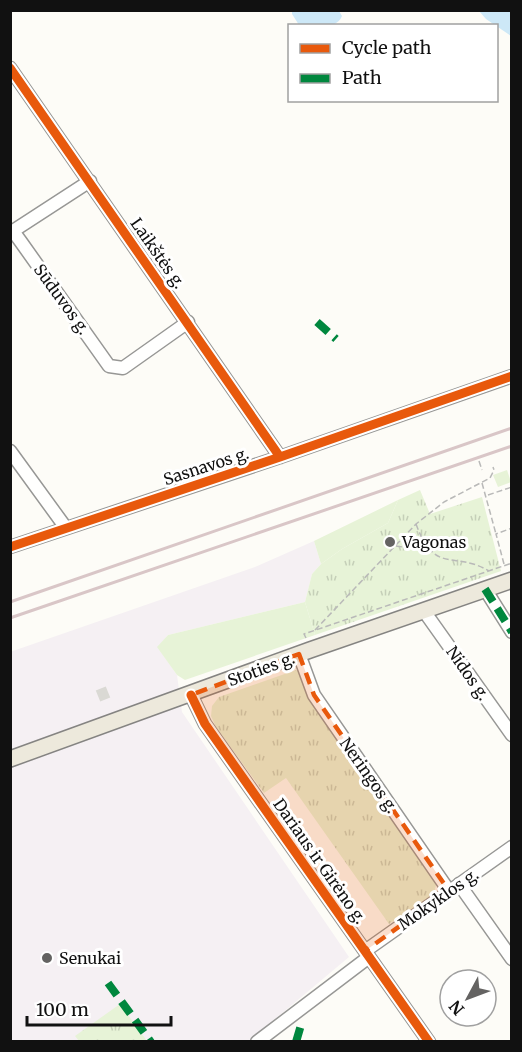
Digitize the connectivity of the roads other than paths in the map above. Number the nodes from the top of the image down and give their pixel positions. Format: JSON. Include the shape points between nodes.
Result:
{"nodes":[{"id":1,"x":11,"y":69,"type":"edge"},
{"id":2,"x":90,"y":181,"type":"junction"},
{"id":3,"x":188,"y":322,"type":"junction"},
{"id":4,"x":512,"y":376,"type":"edge"},
{"id":5,"x":10,"y":451,"type":"edge"},
{"id":6,"x":280,"y":457,"type":"junction"},
{"id":7,"x":66,"y":528,"type":"junction"},
{"id":8,"x":10,"y":547,"type":"edge"},
{"id":9,"x":512,"y":580,"type":"edge"},
{"id":10,"x":485,"y":589,"type":"junction"},
{"id":11,"x":424,"y":611,"type":"junction"},
{"id":12,"x":512,"y":632,"type":"edge"},
{"id":13,"x":304,"y":652,"type":"junction"},
{"id":14,"x":191,"y":695,"type":"junction"},
{"id":15,"x":512,"y":735,"type":"edge"},
{"id":16,"x":10,"y":759,"type":"edge"},
{"id":17,"x":512,"y":847,"type":"edge"},
{"id":18,"x":454,"y":888,"type":"junction"},
{"id":19,"x":367,"y":954,"type":"junction"},
{"id":20,"x":512,"y":959,"type":"edge"},
{"id":21,"x":256,"y":1041,"type":"edge"},
{"id":22,"x":429,"y":1041,"type":"edge"}],
"edges":[{"from":1,"to":2,"type":"street","name":"Laikštės g."},
{"from":2,"to":3,"type":"street","name":"Laikštės g."},
{"from":2,"to":3,"type":"street","name":"Sūduvos g.","via":[[13,231],[109,366],[123,368]]},
{"from":3,"to":6,"type":"street","name":"Laikštės g."},
{"from":4,"to":6,"type":"street","name":"Sasnavos g."},
{"from":5,"to":7,"type":"street"},
{"from":6,"to":7,"type":"street","name":"Sasnavos g."},
{"from":7,"to":8,"type":"street","name":"Sasnavos g."},
{"from":9,"to":10,"type":"main road","name":"Stoties g."},
{"from":10,"to":11,"type":"main road","name":"Stoties g."},
{"from":10,"to":12,"type":"street"},
{"from":11,"to":13,"type":"main road","name":"Stoties g."},
{"from":11,"to":15,"type":"street","name":"Nidos g."},
{"from":13,"to":14,"type":"main road","name":"Stoties g."},
{"from":13,"to":18,"type":"street","name":"Neringos g.","via":[[314,695]]},
{"from":14,"to":16,"type":"main road","name":"Stoties g."},
{"from":14,"to":19,"type":"street","name":"Dariaus ir Girėno g.","via":[[205,724]]},
{"from":17,"to":18,"type":"street","name":"Mokyklos g."},
{"from":18,"to":19,"type":"street","name":"Mokyklos g."},
{"from":18,"to":20,"type":"street","name":"Neringos g."},
{"from":19,"to":21,"type":"street","name":"Mokyklos g."},
{"from":19,"to":22,"type":"street","name":"Dariaus ir Girėno g."}]}
